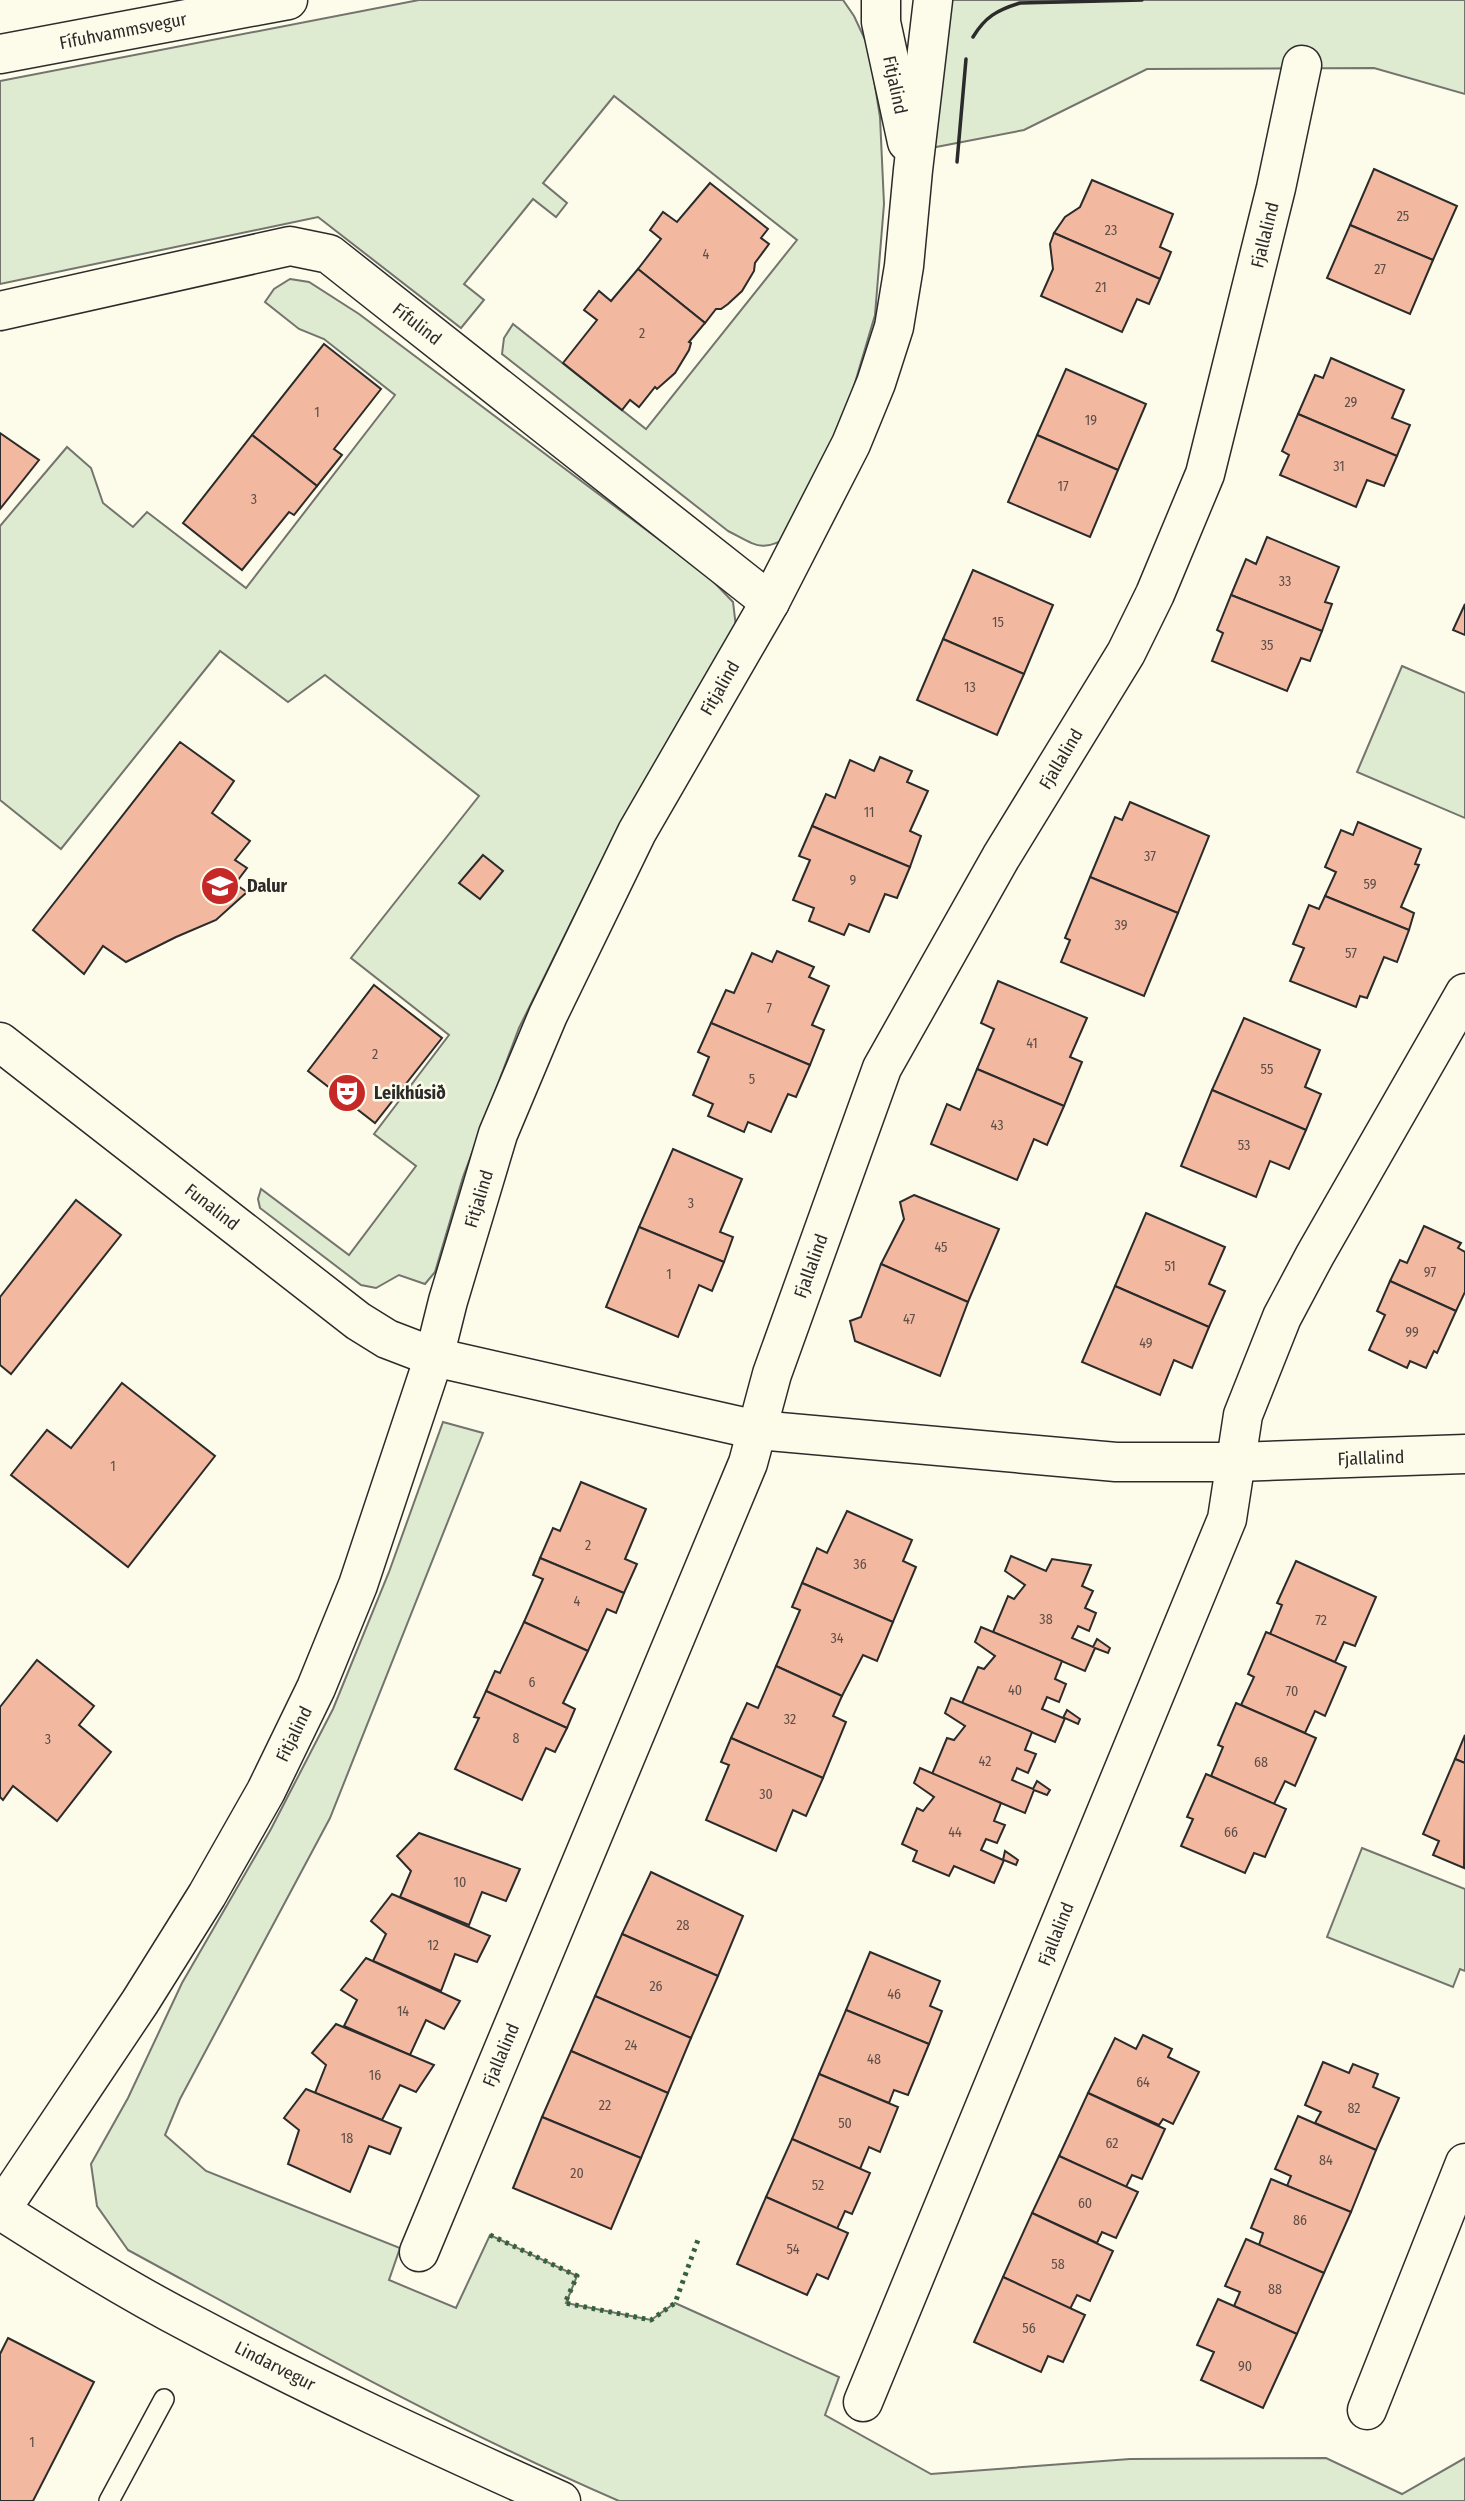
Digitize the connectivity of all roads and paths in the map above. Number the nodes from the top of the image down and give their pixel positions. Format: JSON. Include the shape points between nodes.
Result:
{"nodes":[{"id":1,"x":288,"y":0,"type":"edge"},
{"id":2,"x":881,"y":0,"type":"edge"},
{"id":3,"x":933,"y":0,"type":"edge"},
{"id":4,"x":0,"y":54,"type":"edge"},
{"id":5,"x":1302,"y":65,"type":"dead end"},
{"id":6,"x":913,"y":170,"type":"junction"},
{"id":7,"x":0,"y":311,"type":"edge"},
{"id":8,"x":770,"y":602,"type":"junction"},
{"id":9,"x":1465,"y":993,"type":"edge"},
{"id":10,"x":0,"y":1042,"type":"edge"},
{"id":11,"x":434,"y":1357,"type":"junction"},
{"id":12,"x":757,"y":1430,"type":"junction"},
{"id":13,"x":1465,"y":1454,"type":"edge"},
{"id":14,"x":1236,"y":1462,"type":"junction"},
{"id":15,"x":1465,"y":2164,"type":"edge"},
{"id":16,"x":0,"y":2211,"type":"edge"},
{"id":17,"x":419,"y":2252,"type":"dead end"},
{"id":18,"x":164,"y":2399,"type":"dead end"},
{"id":19,"x":863,"y":2402,"type":"dead end"},
{"id":20,"x":1367,"y":2410,"type":"dead end"},
{"id":21,"x":547,"y":2498,"type":"edge"},
{"id":22,"x":110,"y":2501,"type":"edge"}],
"edges":[{"from":1,"to":4,"type":"street","name":"Fífuhvammsvegur"},
{"from":2,"to":6,"type":"street","name":"Fitjalind","via":[[881,22]]},
{"from":3,"to":6,"type":"street","name":"Fitjalind"},
{"from":5,"to":12,"type":"street","name":"Fjallalind","via":[[1205,474],[1126,653],[1001,857],[882,1068],[772,1374]]},
{"from":6,"to":8,"type":"street","name":"Fitjalind","via":[[904,266],[887,349],[851,444]]},
{"from":7,"to":8,"type":"street","name":"Fífulind","via":[[290,247],[329,254]]},
{"from":8,"to":11,"type":"street","name":"Fitjalind","via":[[637,832],[548,1015],[498,1134]]},
{"from":9,"to":14,"type":"street","name":"Fjallalind","via":[[1282,1317],[1243,1415]]},
{"from":10,"to":11,"type":"street","name":"Funalind","via":[[358,1321],[387,1339]]},
{"from":11,"to":12,"type":"street","name":"Fjallalind"},
{"from":11,"to":16,"type":"street","name":"Fitjalind","via":[[358,1585],[316,1688],[266,1791],[140,2002]]},
{"from":12,"to":14,"type":"street","name":"Fjallalind","via":[[1116,1462]]},
{"from":12,"to":17,"type":"street","name":"Fjallalind","via":[[748,1463]]},
{"from":13,"to":14,"type":"street","name":"Fjallalind"},
{"from":14,"to":19,"type":"street","name":"Fjallalind","via":[[1227,1519]]},
{"from":15,"to":20,"type":"street"},
{"from":16,"to":21,"type":"street","name":"Lindarvegur","via":[[191,2324]]},
{"from":18,"to":22,"type":"lane"}]}
